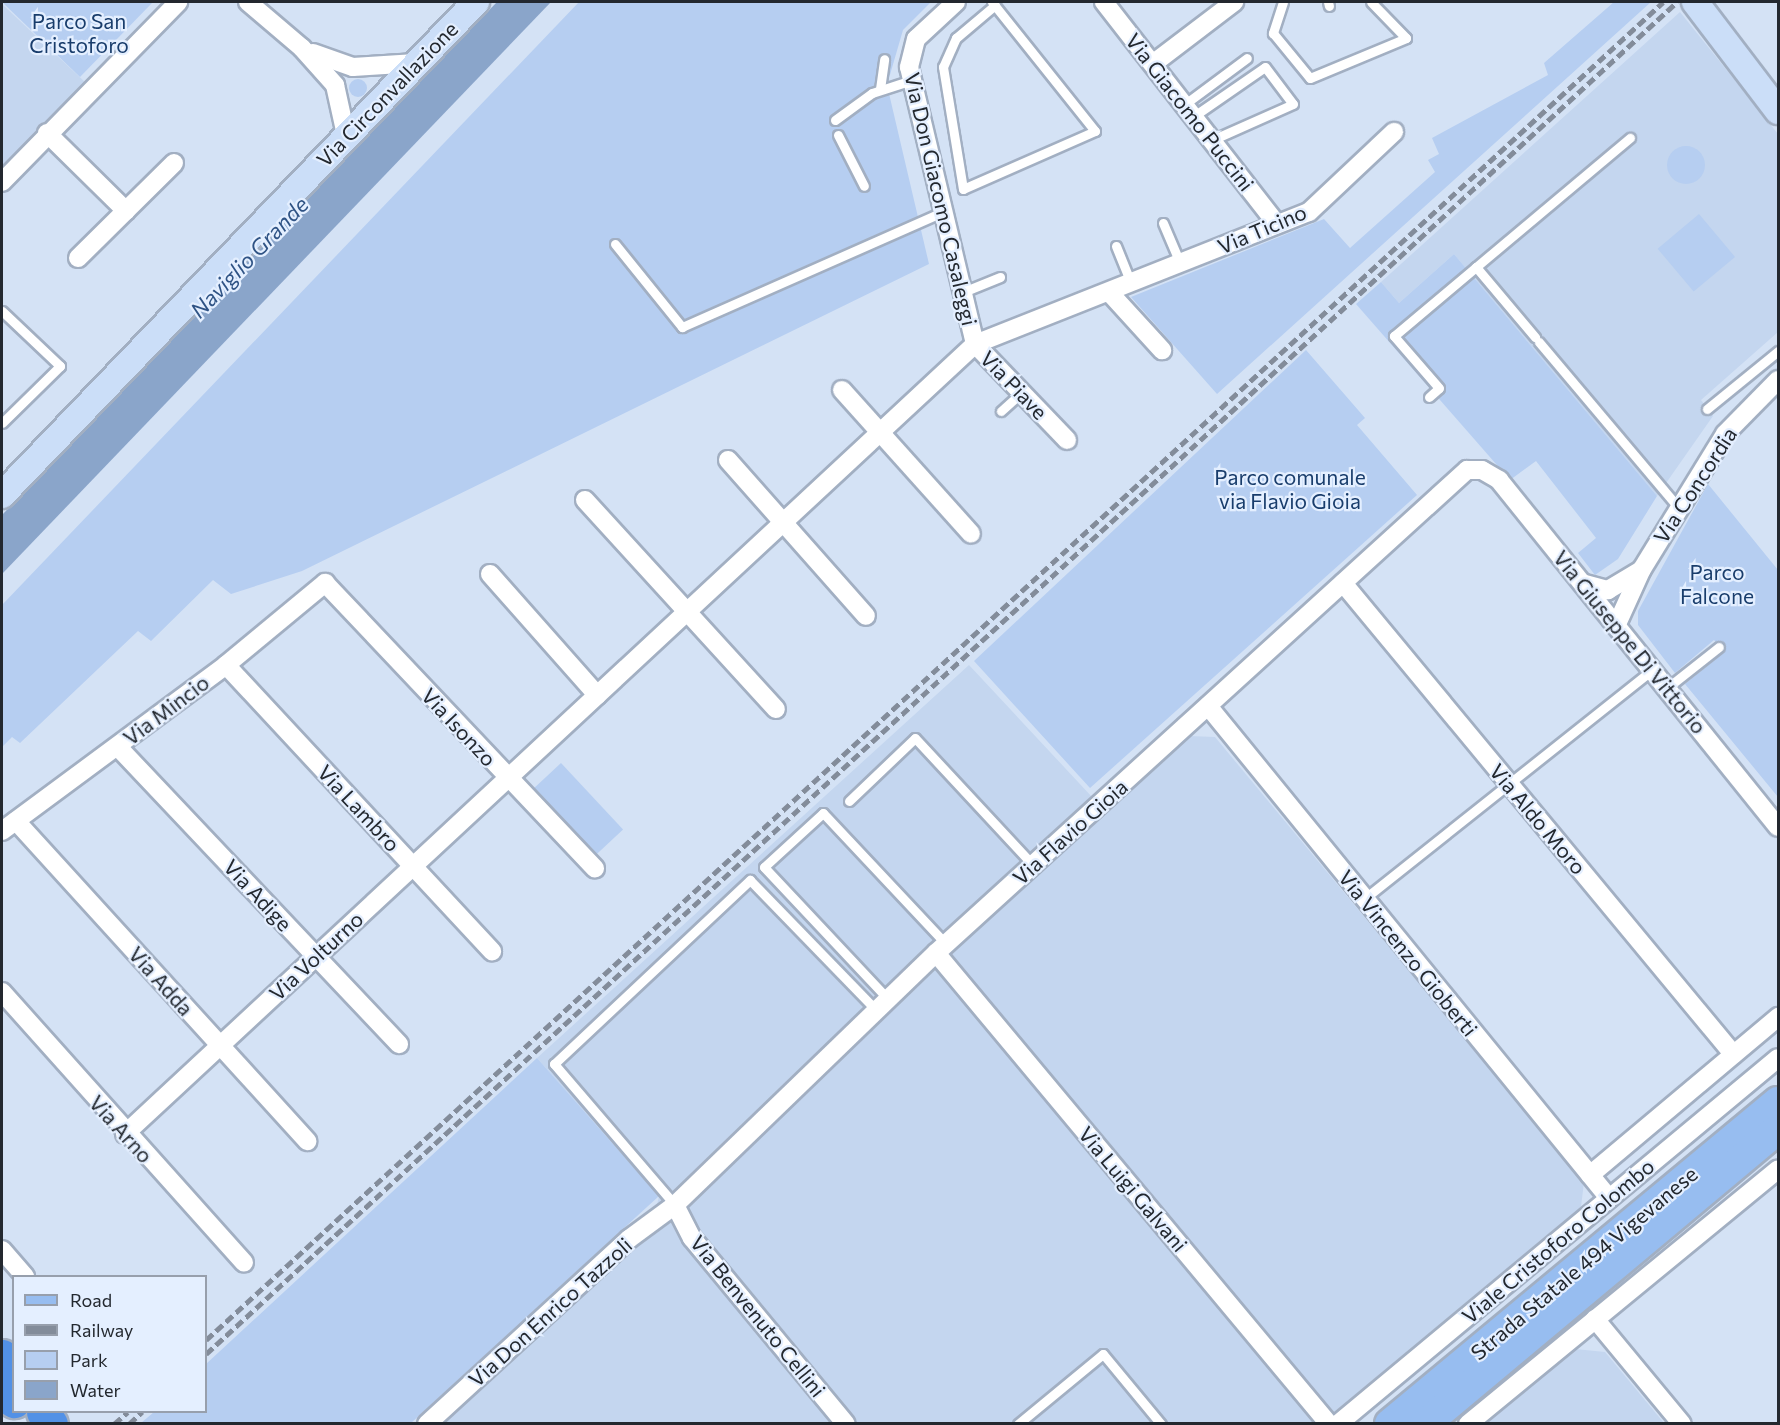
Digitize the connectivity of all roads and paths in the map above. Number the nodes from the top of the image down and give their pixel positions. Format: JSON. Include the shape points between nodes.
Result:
{"nodes":[{"id":1,"x":178,"y":2,"type":"edge"},
{"id":2,"x":248,"y":2,"type":"edge"},
{"id":3,"x":476,"y":2,"type":"edge"},
{"id":4,"x":956,"y":2,"type":"edge"},
{"id":5,"x":1104,"y":2,"type":"edge"},
{"id":6,"x":1234,"y":2,"type":"edge"},
{"id":7,"x":1283,"y":2,"type":"edge"},
{"id":8,"x":1371,"y":2,"type":"edge"},
{"id":9,"x":1695,"y":2,"type":"edge"},
{"id":10,"x":994,"y":3,"type":"edge"},
{"id":11,"x":303,"y":48,"type":"junction"},
{"id":12,"x":884,"y":58,"type":"dead end"},
{"id":13,"x":1247,"y":58,"type":"dead end"},
{"id":14,"x":416,"y":63,"type":"junction"},
{"id":15,"x":1154,"y":63,"type":"junction"},
{"id":16,"x":910,"y":81,"type":"junction"},
{"id":17,"x":880,"y":89,"type":"junction"},
{"id":18,"x":1190,"y":110,"type":"junction"},
{"id":19,"x":1779,"y":111,"type":"edge"},
{"id":20,"x":835,"y":120,"type":"dead end"},
{"id":21,"x":1394,"y":132,"type":"dead end"},
{"id":22,"x":47,"y":133,"type":"junction"},
{"id":23,"x":346,"y":135,"type":"junction"},
{"id":24,"x":838,"y":135,"type":"dead end"},
{"id":25,"x":1630,"y":138,"type":"dead end"},
{"id":26,"x":1212,"y":140,"type":"junction"},
{"id":27,"x":174,"y":163,"type":"dead end"},
{"id":28,"x":2,"y":182,"type":"edge"},
{"id":29,"x":864,"y":186,"type":"dead end"},
{"id":30,"x":126,"y":211,"type":"junction"},
{"id":31,"x":943,"y":212,"type":"junction"},
{"id":32,"x":1163,"y":223,"type":"dead end"},
{"id":33,"x":1276,"y":224,"type":"junction"},
{"id":34,"x":615,"y":244,"type":"dead end"},
{"id":35,"x":1116,"y":246,"type":"dead end"},
{"id":36,"x":78,"y":258,"type":"dead end"},
{"id":37,"x":1180,"y":263,"type":"junction"},
{"id":38,"x":1476,"y":267,"type":"junction"},
{"id":39,"x":1000,"y":277,"type":"dead end"},
{"id":40,"x":1131,"y":283,"type":"junction"},
{"id":41,"x":963,"y":292,"type":"junction"},
{"id":42,"x":1109,"y":292,"type":"junction"},
{"id":43,"x":2,"y":311,"type":"edge"},
{"id":44,"x":975,"y":344,"type":"junction"},
{"id":45,"x":1162,"y":350,"type":"dead end"},
{"id":46,"x":1779,"y":351,"type":"edge"},
{"id":47,"x":1778,"y":380,"type":"edge"},
{"id":48,"x":842,"y":390,"type":"dead end"},
{"id":49,"x":1022,"y":392,"type":"junction"},
{"id":50,"x":1429,"y":397,"type":"dead end"},
{"id":51,"x":1707,"y":408,"type":"dead end"},
{"id":52,"x":1001,"y":411,"type":"dead end"},
{"id":53,"x":2,"y":423,"type":"edge"},
{"id":54,"x":881,"y":432,"type":"junction"},
{"id":55,"x":1067,"y":440,"type":"dead end"},
{"id":56,"x":728,"y":460,"type":"dead end"},
{"id":57,"x":1473,"y":468,"type":"joint"},
{"id":58,"x":2,"y":495,"type":"edge"},
{"id":59,"x":585,"y":500,"type":"dead end"},
{"id":60,"x":1679,"y":508,"type":"junction"},
{"id":61,"x":783,"y":523,"type":"junction"},
{"id":62,"x":971,"y":534,"type":"dead end"},
{"id":63,"x":1642,"y":569,"type":"junction"},
{"id":64,"x":490,"y":574,"type":"dead end"},
{"id":65,"x":325,"y":583,"type":"joint"},
{"id":66,"x":1343,"y":583,"type":"junction"},
{"id":67,"x":1584,"y":584,"type":"junction"},
{"id":68,"x":687,"y":611,"type":"junction"},
{"id":69,"x":866,"y":616,"type":"dead end"},
{"id":70,"x":1617,"y":624,"type":"junction"},
{"id":71,"x":1719,"y":647,"type":"dead end"},
{"id":72,"x":226,"y":665,"type":"junction"},
{"id":73,"x":1652,"y":670,"type":"junction"},
{"id":74,"x":1667,"y":688,"type":"junction"},
{"id":75,"x":597,"y":695,"type":"junction"},
{"id":76,"x":1208,"y":706,"type":"junction"},
{"id":77,"x":776,"y":709,"type":"dead end"},
{"id":78,"x":118,"y":747,"type":"junction"},
{"id":79,"x":508,"y":778,"type":"junction"},
{"id":80,"x":1512,"y":786,"type":"junction"},
{"id":81,"x":849,"y":801,"type":"dead end"},
{"id":82,"x":9,"y":826,"type":"edge"},
{"id":83,"x":1779,"y":827,"type":"edge"},
{"id":84,"x":1034,"y":865,"type":"junction"},
{"id":85,"x":413,"y":867,"type":"junction"},
{"id":86,"x":595,"y":869,"type":"dead end"},
{"id":87,"x":1364,"y":899,"type":"junction"},
{"id":88,"x":941,"y":949,"type":"junction"},
{"id":89,"x":492,"y":951,"type":"dead end"},
{"id":90,"x":316,"y":957,"type":"junction"},
{"id":91,"x":2,"y":992,"type":"edge"},
{"id":92,"x":882,"y":1005,"type":"junction"},
{"id":93,"x":1779,"y":1017,"type":"edge"},
{"id":94,"x":399,"y":1044,"type":"dead end"},
{"id":95,"x":220,"y":1045,"type":"junction"},
{"id":96,"x":1733,"y":1054,"type":"junction"},
{"id":97,"x":1779,"y":1058,"type":"edge"},
{"id":98,"x":1779,"y":1102,"type":"edge"},
{"id":99,"x":1779,"y":1128,"type":"edge"},
{"id":100,"x":125,"y":1134,"type":"junction"},
{"id":101,"x":307,"y":1141,"type":"dead end"},
{"id":102,"x":1779,"y":1168,"type":"edge"},
{"id":103,"x":1590,"y":1175,"type":"junction"},
{"id":104,"x":1610,"y":1198,"type":"junction"},
{"id":105,"x":675,"y":1205,"type":"junction"},
{"id":106,"x":2,"y":1250,"type":"edge"},
{"id":107,"x":244,"y":1263,"type":"dead end"},
{"id":108,"x":24,"y":1275,"type":"edge"},
{"id":109,"x":1595,"y":1319,"type":"junction"},
{"id":110,"x":2,"y":1356,"type":"edge"},
{"id":111,"x":11,"y":1392,"type":"edge"},
{"id":112,"x":1677,"y":1422,"type":"edge"},
{"id":113,"x":428,"y":1424,"type":"edge"},
{"id":114,"x":846,"y":1424,"type":"edge"},
{"id":115,"x":1018,"y":1424,"type":"edge"},
{"id":116,"x":1161,"y":1424,"type":"edge"},
{"id":117,"x":1329,"y":1424,"type":"edge"},
{"id":118,"x":1338,"y":1424,"type":"edge"},
{"id":119,"x":1390,"y":1424,"type":"edge"},
{"id":120,"x":1425,"y":1424,"type":"edge"},
{"id":121,"x":1468,"y":1424,"type":"edge"}],
"edges":[{"from":1,"to":22,"type":"street"},
{"from":2,"to":11,"type":"street"},
{"from":3,"to":14,"type":"main road","name":"Via Circonvallazione"},
{"from":4,"to":16,"type":"street","name":"Via Don Giacomo Casaleggi","via":[[916,39]]},
{"from":5,"to":15,"type":"street","name":"Via Giacomo Puccini"},
{"from":6,"to":15,"type":"street"},
{"from":7,"to":8,"type":"lane","via":[[1273,33],[1310,78],[1406,38]]},
{"from":9,"to":19,"type":"main road"},
{"from":10,"to":10,"type":"lane","via":[[1095,131],[959,190],[943,67],[956,38]]},
{"from":11,"to":14,"type":"street","via":[[353,68]]},
{"from":11,"to":23,"type":"street","via":[[335,85]]},
{"from":12,"to":17,"type":"lane"},
{"from":13,"to":18,"type":"lane"},
{"from":14,"to":23,"type":"main road","name":"Via Circonvallazione"},
{"from":15,"to":18,"type":"street","name":"Via Giacomo Puccini"},
{"from":16,"to":17,"type":"lane"},
{"from":16,"to":31,"type":"street","name":"Via Don Giacomo Casaleggi"},
{"from":17,"to":20,"type":"lane"},
{"from":18,"to":26,"type":"street","name":"Via Giacomo Puccini"},
{"from":18,"to":26,"type":"lane","via":[[1265,67],[1293,104]]},
{"from":21,"to":33,"type":"street","name":"Via Ticino","via":[[1309,212]]},
{"from":22,"to":28,"type":"street"},
{"from":22,"to":30,"type":"street"},
{"from":23,"to":58,"type":"main road","name":"Via Circonvallazione"},
{"from":24,"to":29,"type":"lane"},
{"from":25,"to":38,"type":"lane"},
{"from":26,"to":33,"type":"street","name":"Via Giacomo Puccini"},
{"from":27,"to":30,"type":"street"},
{"from":30,"to":36,"type":"street"},
{"from":31,"to":34,"type":"lane","via":[[682,327]]},
{"from":31,"to":41,"type":"street","name":"Via Don Giacomo Casaleggi"},
{"from":32,"to":37,"type":"lane"},
{"from":33,"to":37,"type":"street","name":"Via Ticino"},
{"from":35,"to":40,"type":"lane"},
{"from":37,"to":40,"type":"street","name":"Via Ticino"},
{"from":38,"to":50,"type":"lane","via":[[1394,336],[1439,388]]},
{"from":38,"to":60,"type":"lane"},
{"from":39,"to":41,"type":"lane"},
{"from":40,"to":42,"type":"street","name":"Via Ticino"},
{"from":41,"to":44,"type":"street","name":"Via Don Giacomo Casaleggi"},
{"from":42,"to":44,"type":"street","name":"Via Ticino"},
{"from":42,"to":45,"type":"street"},
{"from":43,"to":53,"type":"lane","via":[[60,366]]},
{"from":44,"to":49,"type":"street","name":"Via Piave"},
{"from":44,"to":54,"type":"street","name":"Via Piave"},
{"from":46,"to":51,"type":"lane"},
{"from":47,"to":60,"type":"street","name":"Via Concordia","via":[[1725,434]]},
{"from":48,"to":54,"type":"street"},
{"from":49,"to":52,"type":"lane"},
{"from":49,"to":55,"type":"street","name":"Via Piave"},
{"from":54,"to":61,"type":"street","name":"Via Piave"},
{"from":54,"to":62,"type":"street"},
{"from":56,"to":61,"type":"street"},
{"from":57,"to":66,"type":"street","name":"Via Flavio Gioia","via":[[1455,478]]},
{"from":57,"to":67,"type":"street","name":"Via Giuseppe Di Vittorio","via":[[1499,480]]},
{"from":59,"to":68,"type":"street"},
{"from":60,"to":63,"type":"street","name":"Via Concordia"},
{"from":61,"to":68,"type":"street","name":"Via Piave"},
{"from":61,"to":69,"type":"street"},
{"from":63,"to":67,"type":"street","name":"Via Concordia","via":[[1608,590]]},
{"from":63,"to":70,"type":"street","name":"Via Concordia"},
{"from":64,"to":75,"type":"street"},
{"from":65,"to":72,"type":"street","name":"Via Mincio"},
{"from":65,"to":79,"type":"street","name":"Via Isonzo"},
{"from":66,"to":76,"type":"street","name":"Via Flavio Gioia"},
{"from":66,"to":80,"type":"street","name":"Via Aldo Moro"},
{"from":67,"to":70,"type":"street","name":"Via Giuseppe Di Vittorio"},
{"from":68,"to":75,"type":"street","name":"Via Piave"},
{"from":68,"to":77,"type":"street"},
{"from":70,"to":73,"type":"street","name":"Via Giuseppe Di Vittorio"},
{"from":71,"to":74,"type":"lane"},
{"from":72,"to":78,"type":"street","name":"Via Mincio"},
{"from":72,"to":85,"type":"street","name":"Via Lambro"},
{"from":73,"to":74,"type":"street","name":"Via Giuseppe Di Vittorio"},
{"from":73,"to":80,"type":"lane"},
{"from":74,"to":83,"type":"street","name":"Via Giuseppe Di Vittorio"},
{"from":75,"to":79,"type":"street","name":"Via Volturno"},
{"from":76,"to":84,"type":"street","name":"Via Flavio Gioia"},
{"from":76,"to":87,"type":"street","name":"Via Vincenzo Gioberti"},
{"from":78,"to":82,"type":"street","name":"Via Mincio"},
{"from":78,"to":90,"type":"street","name":"Via Adige"},
{"from":79,"to":85,"type":"street","name":"Via Volturno"},
{"from":79,"to":86,"type":"street","name":"Via Isonzo"},
{"from":80,"to":87,"type":"lane"},
{"from":80,"to":96,"type":"street","name":"Via Aldo Moro"},
{"from":81,"to":84,"type":"lane","via":[[915,738]]},
{"from":82,"to":95,"type":"street","name":"Via Adda"},
{"from":84,"to":88,"type":"street","name":"Via Flavio Gioia"},
{"from":85,"to":89,"type":"street","name":"Via Lambro"},
{"from":85,"to":90,"type":"street","name":"Via Volturno"},
{"from":87,"to":103,"type":"street","name":"Via Vincenzo Gioberti"},
{"from":88,"to":92,"type":"street","name":"Via Flavio Gioia"},
{"from":88,"to":92,"type":"lane","via":[[823,813],[764,867]]},
{"from":88,"to":117,"type":"street","name":"Via Luigi Galvani"},
{"from":90,"to":94,"type":"street","name":"Via Adige"},
{"from":90,"to":95,"type":"street","name":"Via Volturno"},
{"from":91,"to":100,"type":"street","name":"Via Arno"},
{"from":92,"to":105,"type":"street","name":"Via Flavio Gioia"},
{"from":92,"to":105,"type":"lane","via":[[750,880],[554,1064]]},
{"from":93,"to":96,"type":"street"},
{"from":95,"to":100,"type":"street","name":"Via Volturno"},
{"from":95,"to":101,"type":"street","name":"Via Adda"},
{"from":96,"to":103,"type":"street"},
{"from":97,"to":104,"type":"street","name":"Viale Cristoforo Colombo"},
{"from":98,"to":119,"type":"main road","name":"Strada Statale 494 Vigevanese"},
{"from":99,"to":120,"type":"main road","name":"Strada Statale 494 Vigevanese"},
{"from":100,"to":107,"type":"street","name":"Via Arno"},
{"from":102,"to":109,"type":"street"},
{"from":103,"to":104,"type":"street","name":"Via Vincenzo Gioberti"},
{"from":104,"to":118,"type":"street","name":"Viale Cristoforo Colombo"},
{"from":105,"to":113,"type":"street","name":"Via Don Enrico Tazzoli","via":[[629,1239]]},
{"from":105,"to":114,"type":"street","name":"Via Benvenuto Cellini","via":[[692,1238]]},
{"from":106,"to":108,"type":"street"},
{"from":109,"to":112,"type":"street"},
{"from":109,"to":121,"type":"street"},
{"from":110,"to":111,"type":"highway"},
{"from":115,"to":116,"type":"lane","via":[[1103,1354]]}]}
